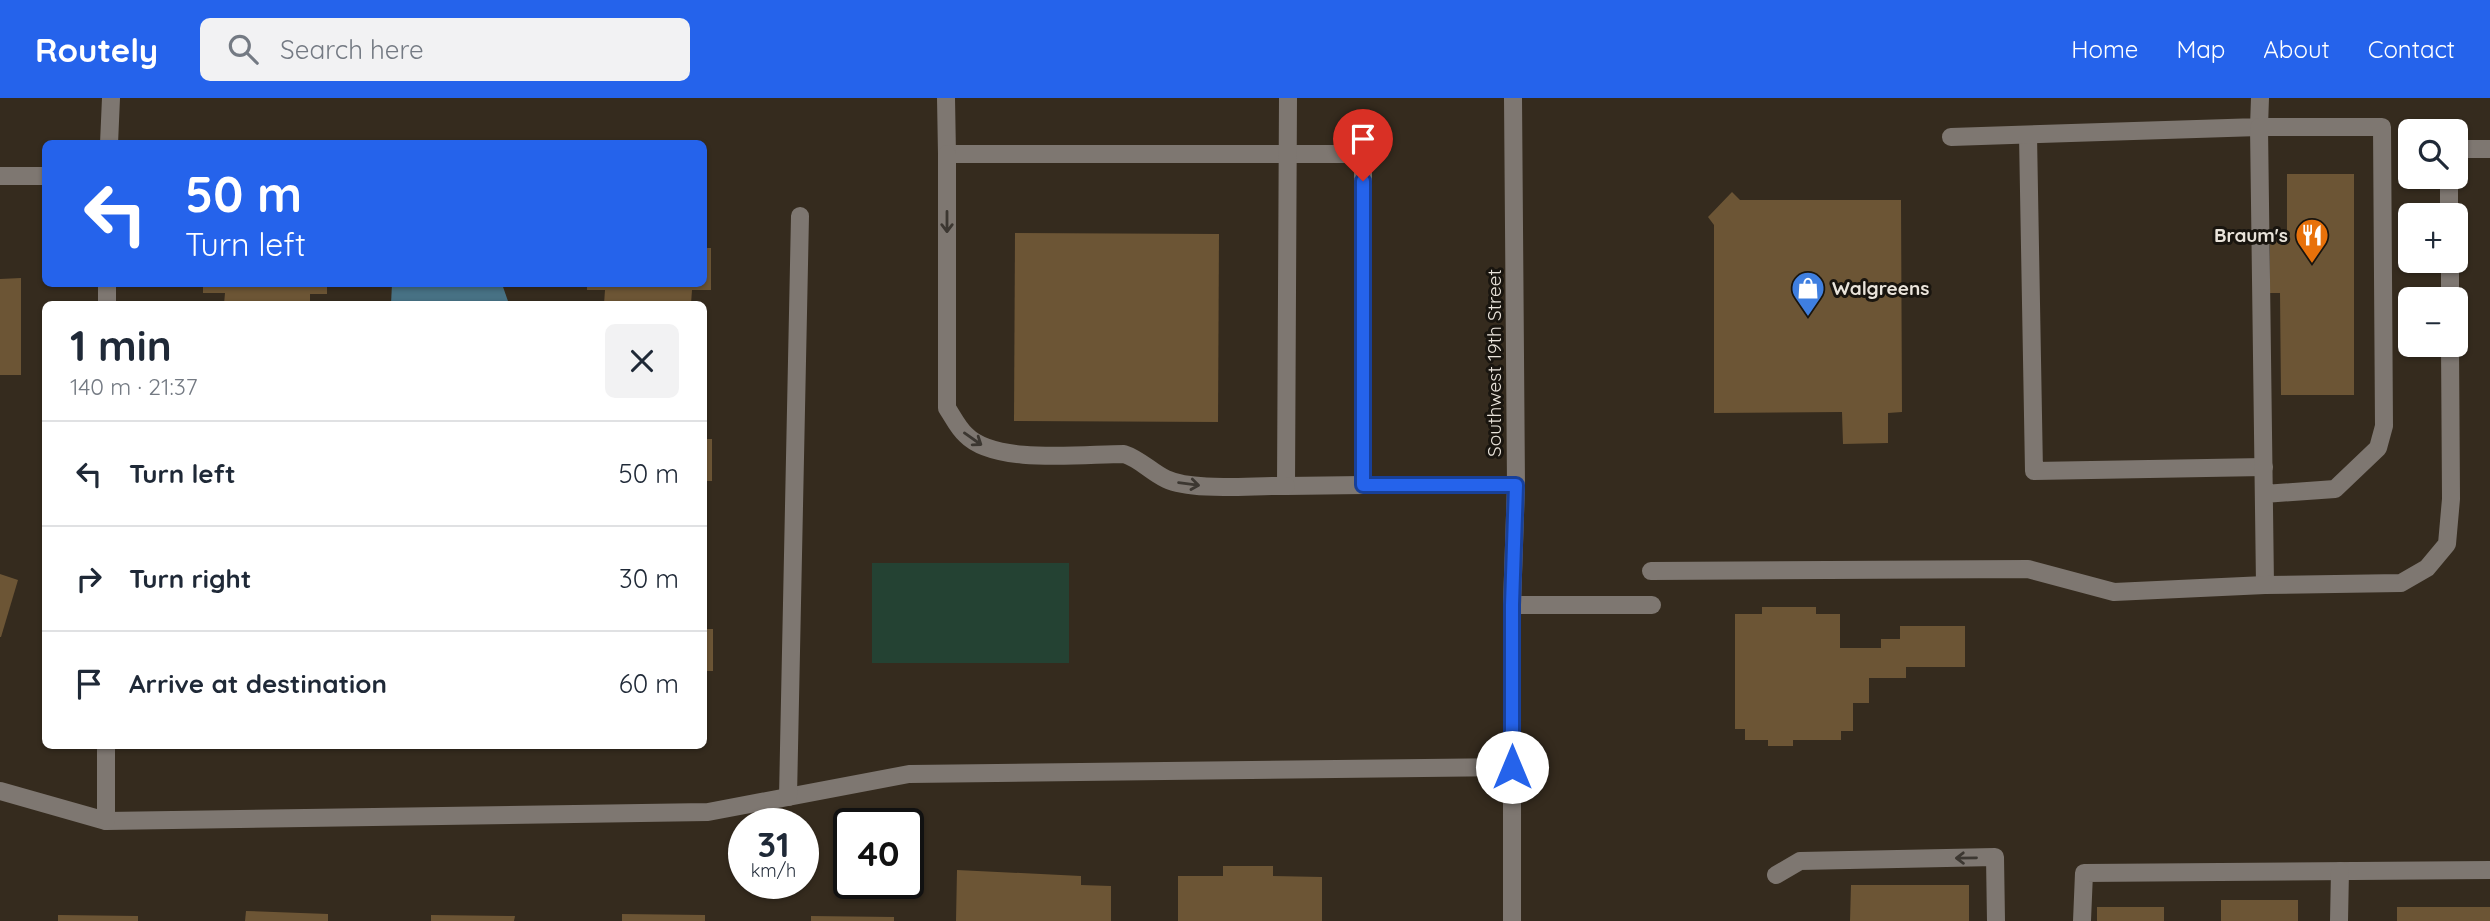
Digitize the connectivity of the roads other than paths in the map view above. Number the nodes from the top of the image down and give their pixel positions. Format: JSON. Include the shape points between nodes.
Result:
{"nodes":[{"id":1,"x":111,"y":98,"type":"edge"},
{"id":2,"x":946,"y":98,"type":"edge"},
{"id":3,"x":1288,"y":98,"type":"edge"},
{"id":4,"x":1513,"y":98,"type":"edge"},
{"id":5,"x":2260,"y":98,"type":"edge"},
{"id":6,"x":2259,"y":127,"type":"junction"},
{"id":7,"x":2028,"y":135,"type":"junction"},
{"id":8,"x":1951,"y":137,"type":"dead end"},
{"id":9,"x":109,"y":140,"type":"edge"},
{"id":10,"x":2468,"y":149,"type":"edge"},
{"id":11,"x":2490,"y":149,"type":"edge"},
{"id":12,"x":947,"y":154,"type":"junction"},
{"id":13,"x":1289,"y":154,"type":"junction"},
{"id":14,"x":0,"y":176,"type":"edge"},
{"id":15,"x":42,"y":176,"type":"edge"},
{"id":16,"x":800,"y":216,"type":"dead end"},
{"id":17,"x":2450,"y":357,"type":"edge"},
{"id":18,"x":2264,"y":467,"type":"junction"},
{"id":19,"x":1363,"y":485,"type":"junction"},
{"id":20,"x":1516,"y":485,"type":"junction"},
{"id":21,"x":1286,"y":486,"type":"junction"},
{"id":22,"x":2264,"y":494,"type":"junction"},
{"id":23,"x":1651,"y":571,"type":"dead end"},
{"id":24,"x":2265,"y":585,"type":"junction"},
{"id":25,"x":1512,"y":605,"type":"junction"},
{"id":26,"x":1652,"y":605,"type":"dead end"},
{"id":27,"x":106,"y":749,"type":"edge"},
{"id":28,"x":1512,"y":767,"type":"junction"},
{"id":29,"x":0,"y":791,"type":"edge"},
{"id":30,"x":788,"y":797,"type":"junction"},
{"id":31,"x":106,"y":821,"type":"junction"},
{"id":32,"x":2490,"y":870,"type":"edge"},
{"id":33,"x":2340,"y":871,"type":"junction"},
{"id":34,"x":1776,"y":875,"type":"dead end"},
{"id":35,"x":1512,"y":921,"type":"edge"},
{"id":36,"x":1996,"y":921,"type":"edge"},
{"id":37,"x":2082,"y":921,"type":"edge"},
{"id":38,"x":2339,"y":921,"type":"edge"}],
"edges":[{"from":1,"to":9,"type":"street"},
{"from":2,"to":12,"type":"street"},
{"from":3,"to":13,"type":"street"},
{"from":4,"to":20,"type":"street","name":"Southwest 19th Street"},
{"from":5,"to":6,"type":"street"},
{"from":6,"to":7,"type":"street"},
{"from":6,"to":18,"type":"street"},
{"from":6,"to":22,"type":"street","via":[[2382,127],[2384,426],[2378,448],[2335,489]]},
{"from":7,"to":8,"type":"street"},
{"from":7,"to":18,"type":"street","via":[[2034,471]]},
{"from":10,"to":11,"type":"street"},
{"from":12,"to":13,"type":"street"},
{"from":12,"to":21,"type":"street","one_way":true,"via":[[947,408],[967,436],[986,448],[1010,454],[1124,453],[1164,478],[1185,485]]},
{"from":13,"to":19,"type":"street","via":[[1363,154]]},
{"from":13,"to":21,"type":"street"},
{"from":14,"to":15,"type":"street"},
{"from":16,"to":30,"type":"street"},
{"from":17,"to":24,"type":"street","via":[[2447,544],[2427,568],[2401,583]]},
{"from":18,"to":22,"type":"street"},
{"from":19,"to":20,"type":"street"},
{"from":19,"to":21,"type":"street"},
{"from":20,"to":25,"type":"street","name":"Southwest 19th Street"},
{"from":22,"to":24,"type":"street"},
{"from":23,"to":24,"type":"street","via":[[2028,569],[2114,592]]},
{"from":25,"to":26,"type":"street"},
{"from":25,"to":28,"type":"street","name":"Southwest 19th Street"},
{"from":27,"to":31,"type":"street"},
{"from":28,"to":30,"type":"street","via":[[909,774]]},
{"from":28,"to":35,"type":"street","name":"Southwest 19th Street"},
{"from":29,"to":31,"type":"street"},
{"from":30,"to":31,"type":"street","via":[[708,812]]},
{"from":32,"to":33,"type":"street"},
{"from":33,"to":37,"type":"street","via":[[2084,873]]},
{"from":33,"to":38,"type":"street"},
{"from":36,"to":34,"type":"street","one_way":true,"via":[[1995,858],[1800,861]]}]}
